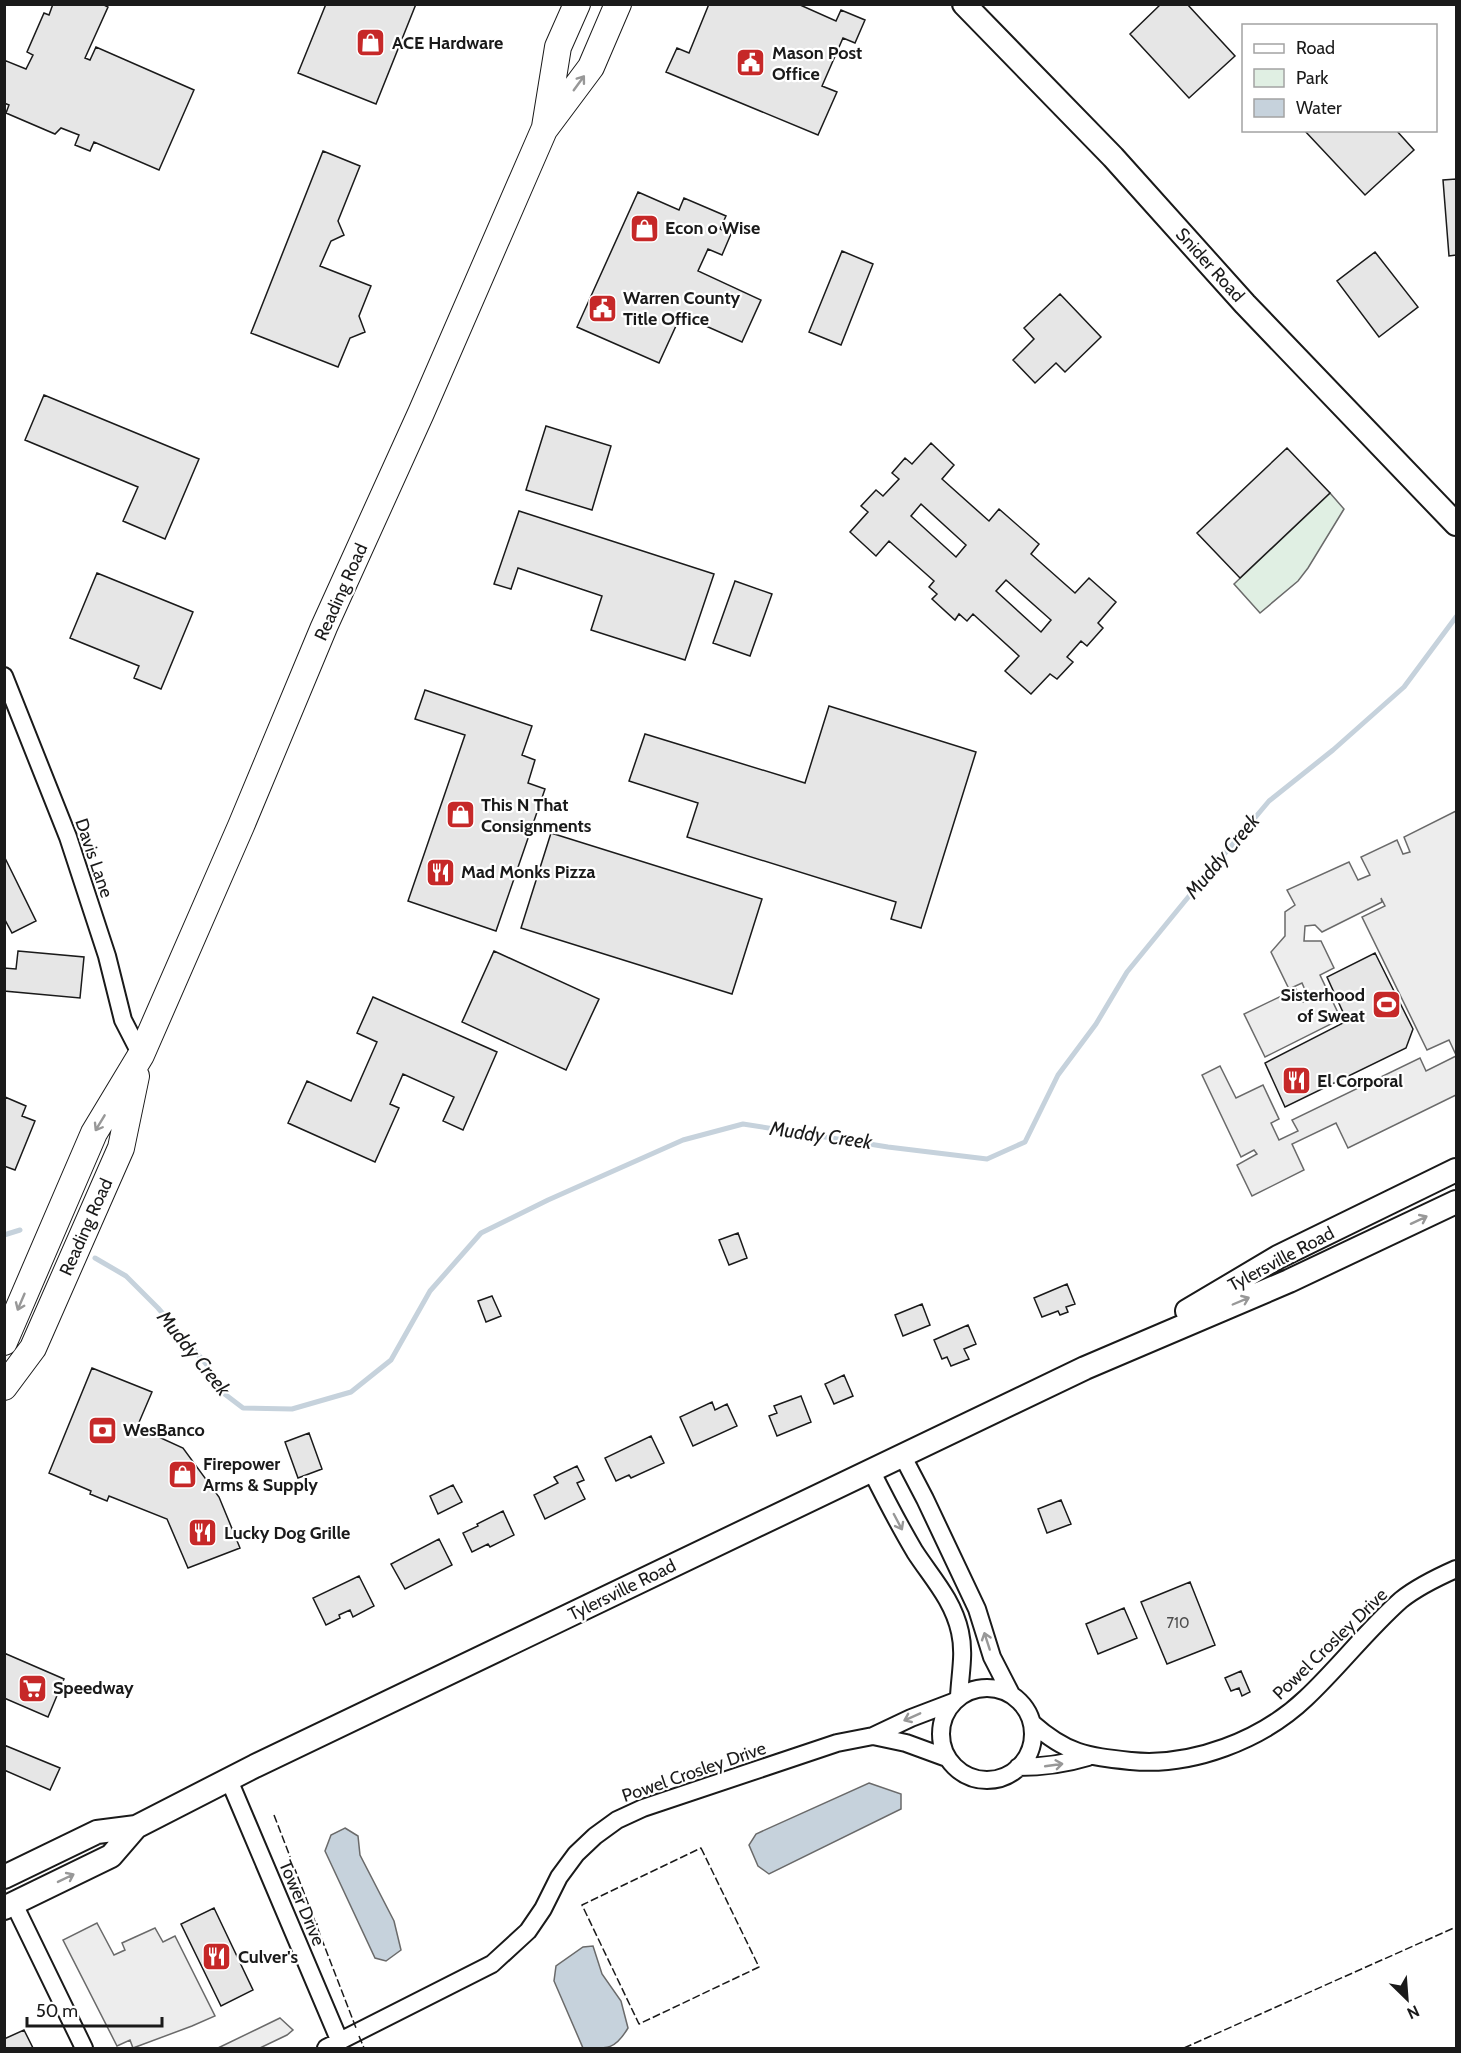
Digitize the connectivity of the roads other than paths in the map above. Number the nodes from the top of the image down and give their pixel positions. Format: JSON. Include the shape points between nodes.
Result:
{"nodes":[{"id":1,"x":577,"y":4,"type":"edge"},
{"id":2,"x":618,"y":4,"type":"edge"},
{"id":3,"x":964,"y":4,"type":"edge"},
{"id":4,"x":544,"y":130,"type":"junction"},
{"id":5,"x":1456,"y":524,"type":"edge"},
{"id":6,"x":4,"y":676,"type":"edge"},
{"id":7,"x":141,"y":1055,"type":"junction"},
{"id":8,"x":1456,"y":1170,"type":"edge"},
{"id":9,"x":1456,"y":1202,"type":"edge"},
{"id":10,"x":4,"y":1342,"type":"edge"},
{"id":11,"x":1110,"y":1357,"type":"junction"},
{"id":12,"x":4,"y":1388,"type":"edge"},
{"id":13,"x":902,"y":1455,"type":"junction"},
{"id":14,"x":871,"y":1470,"type":"junction"},
{"id":15,"x":1456,"y":1569,"type":"edge"},
{"id":16,"x":1011,"y":1694,"type":"junction"},
{"id":17,"x":956,"y":1699,"type":"junction"},
{"id":18,"x":1032,"y":1723,"type":"junction"},
{"id":19,"x":873,"y":1736,"type":"junction"},
{"id":20,"x":1088,"y":1757,"type":"junction"},
{"id":21,"x":947,"y":1758,"type":"junction"},
{"id":22,"x":1018,"y":1767,"type":"junction"},
{"id":23,"x":229,"y":1780,"type":"junction"},
{"id":24,"x":136,"y":1827,"type":"junction"},
{"id":25,"x":4,"y":1877,"type":"edge"},
{"id":26,"x":9,"y":1906,"type":"edge"},
{"id":27,"x":357,"y":2033,"type":"joint"},
{"id":28,"x":333,"y":2045,"type":"edge"},
{"id":29,"x":84,"y":2049,"type":"edge"}],
"edges":[{"from":1,"to":4,"type":"main road","name":"Reading Road","via":[[558,47]]},
{"from":4,"to":2,"type":"main road","name":"Reading Road","one_way":true,"via":[[591,67]]},
{"from":3,"to":5,"type":"main road","name":"Snider Road","via":[[1113,157],[1245,304]]},
{"from":4,"to":7,"type":"main road","name":"Reading Road","via":[[324,627]]},
{"from":6,"to":7,"type":"street","name":"Davis Lane","via":[[68,837],[123,1020]]},
{"from":7,"to":10,"type":"main road","name":"Reading Road","one_way":true,"via":[[94,1133]]},
{"from":7,"to":12,"type":"main road","name":"Reading Road","via":[[121,1148],[33,1348]]},
{"from":8,"to":11,"type":"main road","name":"Tylersville Road","via":[[1278,1257]]},
{"from":11,"to":9,"type":"main road","name":"Tylersville Road","one_way":true,"via":[[1289,1281]]},
{"from":11,"to":13,"type":"main road","name":"Tylersville Road"},
{"from":13,"to":14,"type":"main road","name":"Tylersville Road"},
{"from":16,"to":13,"type":"street","one_way":true,"via":[[992,1657],[977,1609]]},
{"from":14,"to":17,"type":"street","one_way":true,"via":[[904,1532],[952,1607],[963,1654]]},
{"from":14,"to":23,"type":"main road","name":"Tylersville Road"},
{"from":15,"to":20,"type":"street","name":"Powel Crosley Drive","via":[[1402,1599],[1305,1699],[1277,1722],[1202,1755],[1172,1761]]},
{"from":16,"to":17,"type":"street","via":[[984,1688]]},
{"from":16,"to":18,"type":"street","via":[[1028,1712]]},
{"from":17,"to":19,"type":"street","name":"Powel Crosley Drive","one_way":true},
{"from":17,"to":21,"type":"street","via":[[944,1714],[940,1729]]},
{"from":18,"to":20,"type":"street","name":"Powel Crosley Drive","via":[[1048,1737]]},
{"from":18,"to":22,"type":"street","via":[[1031,1747]]},
{"from":19,"to":21,"type":"street","name":"Powel Crosley Drive"},
{"from":19,"to":27,"type":"street","name":"Powel Crosley Drive","via":[[837,1743],[617,1820],[576,1854],[528,1931],[499,1958]]},
{"from":22,"to":20,"type":"street","name":"Powel Crosley Drive","one_way":true,"via":[[1041,1767]]},
{"from":21,"to":22,"type":"street","via":[[956,1769],[981,1780],[1007,1775]]},
{"from":23,"to":24,"type":"main road","name":"Tylersville Road"},
{"from":23,"to":28,"type":"street","name":"Tower Drive"},
{"from":24,"to":25,"type":"main road","name":"Tylersville Road","via":[[97,1832]]},
{"from":26,"to":24,"type":"main road","name":"Tylersville Road","one_way":true,"via":[[111,1856]]},
{"from":26,"to":29,"type":"street"},
{"from":27,"to":28,"type":"street","name":"Tower Drive"}]}
